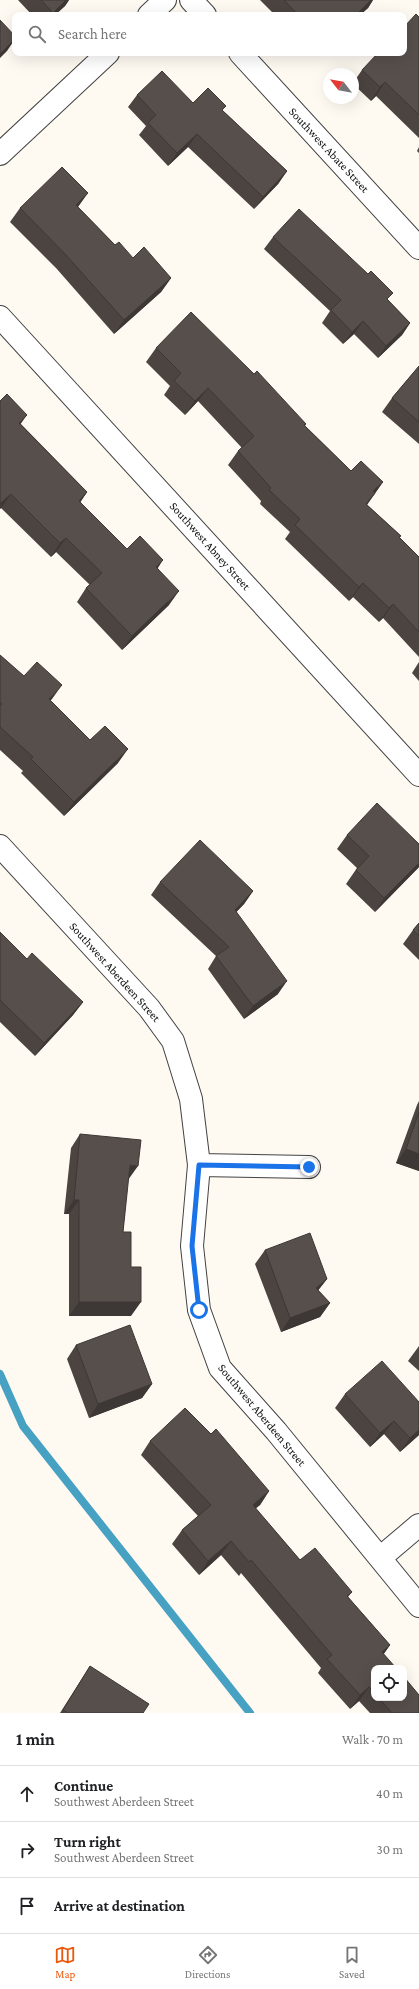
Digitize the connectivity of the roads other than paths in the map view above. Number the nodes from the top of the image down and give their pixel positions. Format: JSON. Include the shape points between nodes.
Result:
{"nodes":[{"id":1,"x":165,"y":0,"type":"edge"},
{"id":2,"x":191,"y":0,"type":"edge"},
{"id":3,"x":152,"y":12,"type":"edge"},
{"id":4,"x":202,"y":12,"type":"edge"},
{"id":5,"x":105,"y":56,"type":"edge"},
{"id":6,"x":243,"y":56,"type":"edge"},
{"id":7,"x":0,"y":154,"type":"edge"},
{"id":8,"x":419,"y":248,"type":"edge"},
{"id":9,"x":0,"y":317,"type":"edge"},
{"id":10,"x":419,"y":775,"type":"edge"},
{"id":11,"x":0,"y":846,"type":"edge"},
{"id":12,"x":199,"y":1165,"type":"junction"},
{"id":13,"x":309,"y":1167,"type":"dead end"},
{"id":14,"x":419,"y":1525,"type":"edge"},
{"id":15,"x":380,"y":1558,"type":"junction"},
{"id":16,"x":419,"y":1606,"type":"edge"}],
"edges":[{"from":1,"to":3,"type":"street"},
{"from":2,"to":4,"type":"street"},
{"from":5,"to":7,"type":"street"},
{"from":6,"to":8,"type":"street","name":"Southwest Abate Street"},
{"from":9,"to":10,"type":"street","name":"Southwest Abney Street"},
{"from":11,"to":12,"type":"street","name":"Southwest Aberdeen Street","via":[[149,1008],[173,1040],[191,1099]]},
{"from":12,"to":13,"type":"street"},
{"from":12,"to":15,"type":"street","name":"Southwest Aberdeen Street","via":[[192,1246],[199,1310],[220,1368],[276,1431]]},
{"from":14,"to":15,"type":"street"},
{"from":15,"to":16,"type":"street","name":"Southwest Aberdeen Street"}]}
